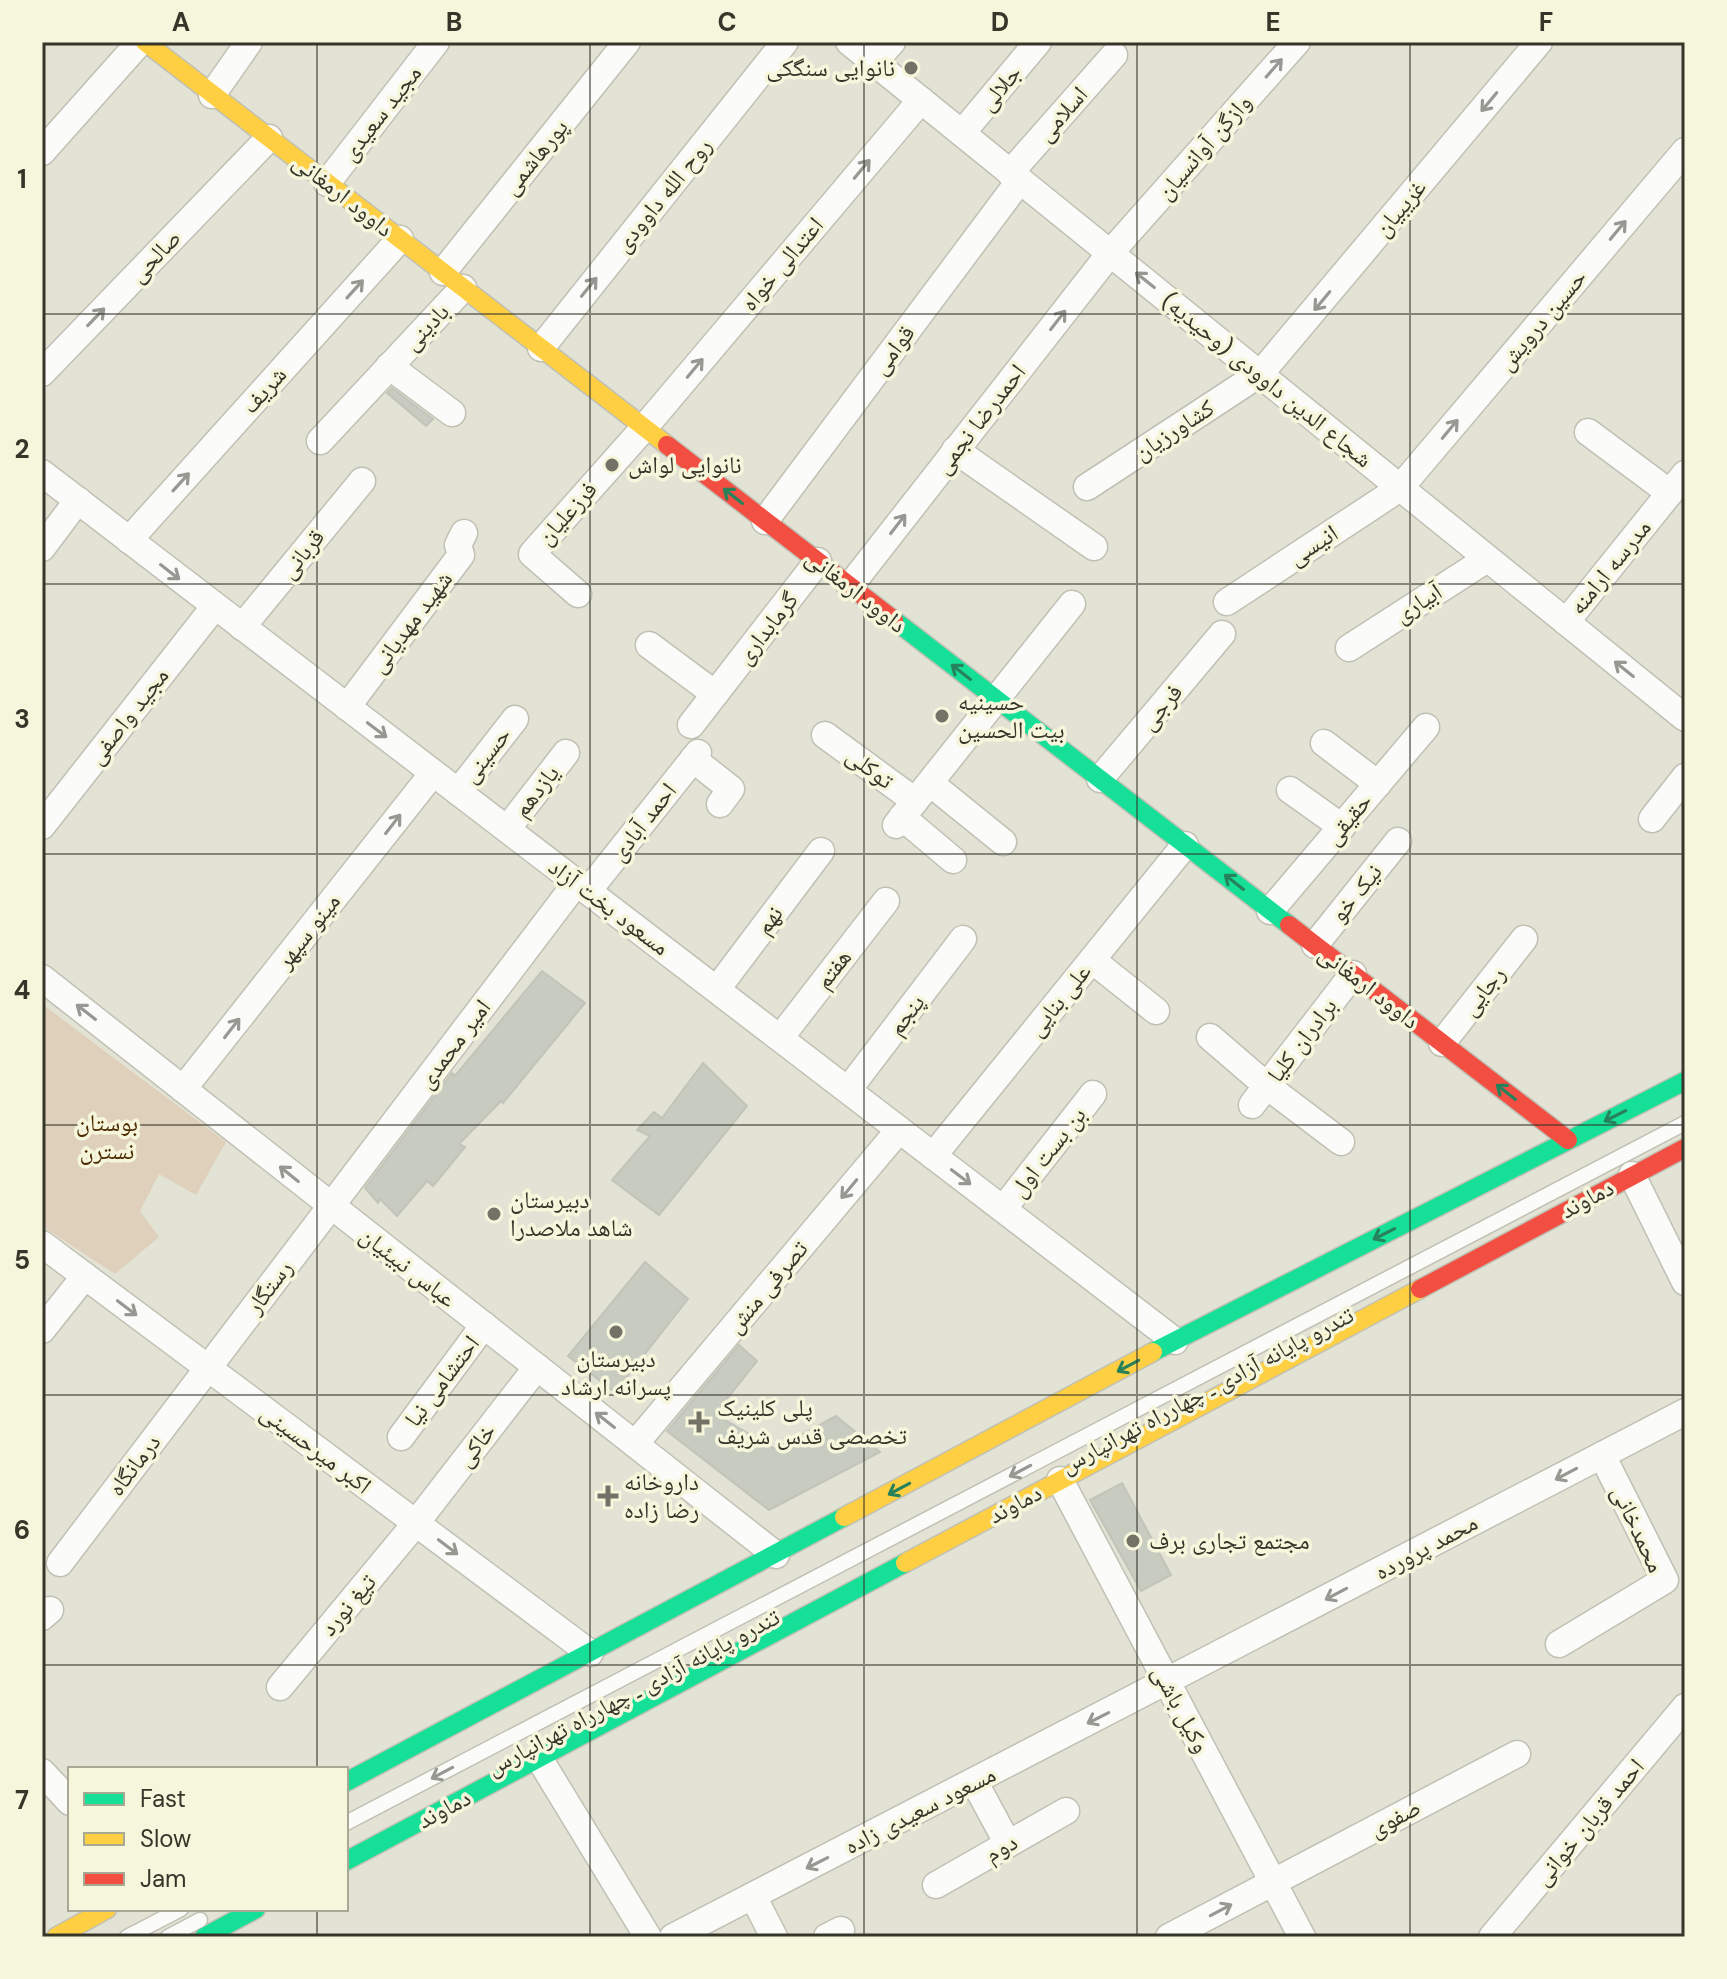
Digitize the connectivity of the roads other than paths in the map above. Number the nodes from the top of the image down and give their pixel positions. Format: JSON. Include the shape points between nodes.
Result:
{"nodes":[{"id":1,"x":142,"y":42,"type":"edge"},
{"id":2,"x":249,"y":42,"type":"edge"},
{"id":3,"x":436,"y":42,"type":"edge"},
{"id":4,"x":627,"y":42,"type":"edge"},
{"id":5,"x":785,"y":42,"type":"edge"},
{"id":6,"x":849,"y":42,"type":"edge"},
{"id":7,"x":892,"y":42,"type":"edge"},
{"id":8,"x":1038,"y":42,"type":"edge"},
{"id":9,"x":1297,"y":42,"type":"edge"},
{"id":10,"x":1539,"y":42,"type":"edge"},
{"id":11,"x":1114,"y":55,"type":"dead end"},
{"id":12,"x":874,"y":62,"type":"junction"},
{"id":13,"x":212,"y":95,"type":"junction"},
{"id":14,"x":921,"y":100,"type":"junction"},
{"id":15,"x":962,"y":133,"type":"junction"},
{"id":16,"x":269,"y":138,"type":"junction"},
{"id":17,"x":1685,"y":151,"type":"edge"},
{"id":18,"x":42,"y":152,"type":"edge"},
{"id":19,"x":1015,"y":177,"type":"junction"},
{"id":20,"x":327,"y":183,"type":"junction"},
{"id":21,"x":400,"y":239,"type":"junction"},
{"id":22,"x":1111,"y":252,"type":"junction"},
{"id":23,"x":453,"y":280,"type":"junction"},
{"id":24,"x":541,"y":348,"type":"junction"},
{"id":25,"x":389,"y":366,"type":"junction"},
{"id":26,"x":42,"y":373,"type":"edge"},
{"id":27,"x":1261,"y":373,"type":"junction"},
{"id":28,"x":452,"y":413,"type":"dead end"},
{"id":29,"x":644,"y":428,"type":"junction"},
{"id":30,"x":1588,"y":432,"type":"dead end"},
{"id":31,"x":320,"y":441,"type":"dead end"},
{"id":32,"x":955,"y":450,"type":"junction"},
{"id":33,"x":42,"y":473,"type":"edge"},
{"id":34,"x":362,"y":481,"type":"dead end"},
{"id":35,"x":1677,"y":484,"type":"edge"},
{"id":36,"x":1087,"y":487,"type":"dead end"},
{"id":37,"x":1400,"y":488,"type":"junction"},
{"id":38,"x":78,"y":500,"type":"junction"},
{"id":39,"x":765,"y":521,"type":"junction"},
{"id":40,"x":464,"y":533,"type":"dead end"},
{"id":41,"x":129,"y":540,"type":"junction"},
{"id":42,"x":1094,"y":547,"type":"dead end"},
{"id":43,"x":42,"y":548,"type":"edge"},
{"id":44,"x":1487,"y":559,"type":"junction"},
{"id":45,"x":818,"y":561,"type":"junction"},
{"id":46,"x":850,"y":586,"type":"junction"},
{"id":47,"x":578,"y":594,"type":"dead end"},
{"id":48,"x":1227,"y":602,"type":"dead end"},
{"id":49,"x":1072,"y":604,"type":"dead end"},
{"id":50,"x":215,"y":606,"type":"junction"},
{"id":51,"x":1566,"y":622,"type":"junction"},
{"id":52,"x":242,"y":627,"type":"junction"},
{"id":53,"x":1222,"y":634,"type":"dead end"},
{"id":54,"x":649,"y":645,"type":"dead end"},
{"id":55,"x":1349,"y":648,"type":"dead end"},
{"id":56,"x":715,"y":694,"type":"junction"},
{"id":57,"x":998,"y":700,"type":"junction"},
{"id":58,"x":347,"y":707,"type":"junction"},
{"id":59,"x":1685,"y":718,"type":"edge"},
{"id":60,"x":515,"y":719,"type":"dead end"},
{"id":61,"x":691,"y":725,"type":"dead end"},
{"id":62,"x":1426,"y":727,"type":"dead end"},
{"id":63,"x":825,"y":735,"type":"dead end"},
{"id":64,"x":1324,"y":743,"type":"dead end"},
{"id":65,"x":566,"y":753,"type":"dead end"},
{"id":66,"x":433,"y":773,"type":"junction"},
{"id":67,"x":1685,"y":777,"type":"edge"},
{"id":68,"x":1100,"y":779,"type":"junction"},
{"id":69,"x":1378,"y":784,"type":"junction"},
{"id":70,"x":1290,"y":790,"type":"dead end"},
{"id":71,"x":458,"y":792,"type":"junction"},
{"id":72,"x":720,"y":804,"type":"dead end"},
{"id":73,"x":911,"y":807,"type":"junction"},
{"id":74,"x":1652,"y":819,"type":"dead end"},
{"id":75,"x":42,"y":826,"type":"edge"},
{"id":76,"x":1342,"y":827,"type":"junction"},
{"id":77,"x":507,"y":829,"type":"junction"},
{"id":78,"x":1398,"y":841,"type":"dead end"},
{"id":79,"x":1003,"y":842,"type":"dead end"},
{"id":80,"x":1185,"y":845,"type":"junction"},
{"id":81,"x":821,"y":851,"type":"dead end"},
{"id":82,"x":953,"y":860,"type":"dead end"},
{"id":83,"x":583,"y":886,"type":"junction"},
{"id":84,"x":886,"y":901,"type":"dead end"},
{"id":85,"x":1270,"y":911,"type":"junction"},
{"id":86,"x":963,"y":939,"type":"dead end"},
{"id":87,"x":1524,"y":939,"type":"dead end"},
{"id":88,"x":1315,"y":945,"type":"junction"},
{"id":89,"x":1092,"y":960,"type":"junction"},
{"id":90,"x":1353,"y":974,"type":"junction"},
{"id":91,"x":42,"y":978,"type":"edge"},
{"id":92,"x":717,"y":989,"type":"junction"},
{"id":93,"x":1156,"y":1011,"type":"dead end"},
{"id":94,"x":1210,"y":1037,"type":"dead end"},
{"id":95,"x":780,"y":1038,"type":"junction"},
{"id":96,"x":1442,"y":1043,"type":"junction"},
{"id":97,"x":1685,"y":1081,"type":"edge"},
{"id":98,"x":183,"y":1089,"type":"junction"},
{"id":99,"x":848,"y":1090,"type":"junction"},
{"id":100,"x":1093,"y":1094,"type":"dead end"},
{"id":101,"x":1260,"y":1096,"type":"junction"},
{"id":102,"x":1685,"y":1123,"type":"edge"},
{"id":103,"x":899,"y":1130,"type":"junction"},
{"id":104,"x":1685,"y":1137,"type":"edge"},
{"id":105,"x":1568,"y":1140,"type":"junction"},
{"id":106,"x":1341,"y":1142,"type":"dead end"},
{"id":107,"x":1685,"y":1148,"type":"edge"},
{"id":108,"x":933,"y":1156,"type":"junction"},
{"id":109,"x":1632,"y":1175,"type":"junction"},
{"id":110,"x":330,"y":1207,"type":"junction"},
{"id":111,"x":1003,"y":1209,"type":"junction"},
{"id":112,"x":42,"y":1244,"type":"edge"},
{"id":113,"x":85,"y":1276,"type":"junction"},
{"id":114,"x":1685,"y":1282,"type":"edge"},
{"id":115,"x":484,"y":1325,"type":"junction"},
{"id":116,"x":42,"y":1330,"type":"edge"},
{"id":117,"x":1175,"y":1341,"type":"junction"},
{"id":118,"x":537,"y":1367,"type":"junction"},
{"id":119,"x":208,"y":1368,"type":"junction"},
{"id":120,"x":1685,"y":1412,"type":"edge"},
{"id":121,"x":401,"y":1437,"type":"dead end"},
{"id":122,"x":635,"y":1444,"type":"junction"},
{"id":123,"x":1602,"y":1455,"type":"junction"},
{"id":124,"x":1060,"y":1480,"type":"junction"},
{"id":125,"x":416,"y":1523,"type":"junction"},
{"id":126,"x":776,"y":1555,"type":"junction"},
{"id":127,"x":60,"y":1563,"type":"dead end"},
{"id":128,"x":1559,"y":1644,"type":"dead end"},
{"id":129,"x":590,"y":1653,"type":"junction"},
{"id":130,"x":1167,"y":1682,"type":"junction"},
{"id":131,"x":280,"y":1687,"type":"dead end"},
{"id":132,"x":1685,"y":1707,"type":"edge"},
{"id":133,"x":1517,"y":1754,"type":"dead end"},
{"id":134,"x":539,"y":1758,"type":"junction"},
{"id":135,"x":42,"y":1772,"type":"edge"},
{"id":136,"x":348,"y":1781,"type":"edge"},
{"id":137,"x":974,"y":1781,"type":"junction"},
{"id":138,"x":68,"y":1800,"type":"edge"},
{"id":139,"x":416,"y":1806,"type":"dead end"},
{"id":140,"x":1066,"y":1811,"type":"dead end"},
{"id":141,"x":348,"y":1822,"type":"edge"},
{"id":142,"x":1008,"y":1844,"type":"junction"},
{"id":143,"x":348,"y":1860,"type":"edge"},
{"id":144,"x":1273,"y":1882,"type":"junction"},
{"id":145,"x":936,"y":1885,"type":"dead end"},
{"id":146,"x":753,"y":1896,"type":"junction"},
{"id":147,"x":103,"y":1911,"type":"edge"},
{"id":148,"x":177,"y":1911,"type":"edge"},
{"id":149,"x":252,"y":1911,"type":"edge"},
{"id":150,"x":209,"y":1916,"type":"dead end"},
{"id":151,"x":56,"y":1937,"type":"edge"},
{"id":152,"x":127,"y":1937,"type":"edge"},
{"id":153,"x":168,"y":1937,"type":"edge"},
{"id":154,"x":204,"y":1937,"type":"edge"},
{"id":155,"x":648,"y":1937,"type":"edge"},
{"id":156,"x":673,"y":1937,"type":"edge"},
{"id":157,"x":774,"y":1937,"type":"edge"},
{"id":158,"x":1169,"y":1937,"type":"edge"},
{"id":159,"x":1302,"y":1937,"type":"edge"},
{"id":160,"x":1492,"y":1937,"type":"edge"}],
"edges":[{"from":1,"to":13,"type":"main road","name":"داوود ارمغانی"},
{"from":1,"to":18,"type":"street"},
{"from":2,"to":13,"type":"street"},
{"from":3,"to":20,"type":"street","name":"مجید سعیدی"},
{"from":4,"to":23,"type":"street","name":"پورهاشمی"},
{"from":24,"to":5,"type":"street","name":"روح الله داوودی","one_way":true},
{"from":6,"to":12,"type":"street","name":"شجاع الدین داوودی (وحیدیه)"},
{"from":7,"to":12,"type":"street"},
{"from":8,"to":15,"type":"street","name":"جلالی"},
{"from":22,"to":9,"type":"street","name":"وازگن آوانسیان","one_way":true},
{"from":10,"to":27,"type":"street","name":"غریبیان","one_way":true},
{"from":11,"to":19,"type":"street","name":"اسلامی"},
{"from":12,"to":14,"type":"street","name":"شجاع الدین داوودی (وحیدیه)"},
{"from":13,"to":16,"type":"main road","name":"داوود ارمغانی"},
{"from":14,"to":15,"type":"street","name":"شجاع الدین داوودی (وحیدیه)"},
{"from":29,"to":14,"type":"street","name":"اعتدالی خواه","one_way":true},
{"from":15,"to":19,"type":"street","name":"شجاع الدین داوودی (وحیدیه)"},
{"from":16,"to":20,"type":"main road","name":"داوود ارمغانی"},
{"from":26,"to":16,"type":"street","name":"صالحی","one_way":true},
{"from":37,"to":17,"type":"street","name":"حسین درویش","one_way":true},
{"from":19,"to":22,"type":"street","name":"شجاع الدین داوودی (وحیدیه)"},
{"from":19,"to":39,"type":"street","name":"قوامی"},
{"from":20,"to":21,"type":"main road","name":"داوود ارمغانی"},
{"from":21,"to":23,"type":"main road","name":"داوود ارمغانی"},
{"from":41,"to":21,"type":"street","name":"شریف","one_way":true},
{"from":27,"to":22,"type":"street","name":"شجاع الدین داوودی (وحیدیه)","one_way":true},
{"from":32,"to":22,"type":"street","name":"احمدرضا نجمی","one_way":true},
{"from":23,"to":24,"type":"main road","name":"داوود ارمغانی"},
{"from":23,"to":25,"type":"street","name":"بادینی"},
{"from":24,"to":29,"type":"main road","name":"داوود ارمغانی"},
{"from":25,"to":28,"type":"street","name":"بادینی"},
{"from":25,"to":31,"type":"street","name":"بادینی"},
{"from":27,"to":36,"type":"street","name":"کشاورزیان"},
{"from":27,"to":37,"type":"street","name":"شجاع الدین داوودی (وحیدیه)"},
{"from":39,"to":29,"type":"main road","name":"داوود ارمغانی","one_way":true},
{"from":29,"to":47,"type":"street","name":"فرزعلیان","via":[[532,554]]},
{"from":30,"to":35,"type":"street"},
{"from":32,"to":42,"type":"street"},
{"from":46,"to":32,"type":"street","name":"احمدرضا نجمی","one_way":true},
{"from":33,"to":38,"type":"street","name":"مسعود بخت آزاد"},
{"from":34,"to":52,"type":"street","name":"قربانی"},
{"from":35,"to":51,"type":"street","name":"مدرسه ارامنه"},
{"from":37,"to":44,"type":"street","name":"شجاع الدین داوودی (وحیدیه)"},
{"from":37,"to":48,"type":"street","name":"انیسی"},
{"from":38,"to":41,"type":"street","name":"مسعود بخت آزاد"},
{"from":38,"to":43,"type":"street"},
{"from":39,"to":45,"type":"main road","name":"داوود ارمغانی"},
{"from":40,"to":58,"type":"street","name":"شهید مهدیانی","via":[[458,545],[461,555]]},
{"from":41,"to":50,"type":"street","name":"مسعود بخت آزاد","one_way":true},
{"from":44,"to":51,"type":"street","name":"شجاع الدین داوودی (وحیدیه)"},
{"from":44,"to":55,"type":"street","name":"آبیاری"},
{"from":45,"to":46,"type":"main road","name":"داوود ارمغانی"},
{"from":45,"to":56,"type":"street","name":"گرمابداری"},
{"from":57,"to":46,"type":"main road","name":"داوود ارمغانی","one_way":true},
{"from":49,"to":57,"type":"street","name":"توکلی"},
{"from":50,"to":52,"type":"street","name":"مسعود بخت آزاد"},
{"from":50,"to":75,"type":"street","name":"مجید واصفی"},
{"from":59,"to":51,"type":"street","name":"شجاع الدین داوودی (وحیدیه)","one_way":true},
{"from":52,"to":58,"type":"street","name":"مسعود بخت آزاد"},
{"from":53,"to":68,"type":"street","name":"فرجی"},
{"from":54,"to":56,"type":"street"},
{"from":56,"to":61,"type":"street","name":"گرمابداری"},
{"from":57,"to":68,"type":"main road","name":"داوود ارمغانی"},
{"from":57,"to":73,"type":"street","name":"توکلی"},
{"from":58,"to":66,"type":"street","name":"مسعود بخت آزاد","one_way":true},
{"from":60,"to":71,"type":"street","name":"حسینی"},
{"from":62,"to":69,"type":"street","name":"حقیقی"},
{"from":63,"to":73,"type":"street","name":"توکلی"},
{"from":64,"to":69,"type":"street"},
{"from":65,"to":77,"type":"street","name":"یازدهم"},
{"from":66,"to":71,"type":"street","name":"مسعود بخت آزاد"},
{"from":98,"to":66,"type":"street","name":"مینو سپهر","one_way":true},
{"from":67,"to":74,"type":"street"},
{"from":68,"to":80,"type":"main road","name":"داوود ارمغانی"},
{"from":69,"to":76,"type":"street","name":"حقیقی"},
{"from":70,"to":76,"type":"street"},
{"from":71,"to":77,"type":"street","name":"مسعود بخت آزاد"},
{"from":72,"to":83,"type":"street","name":"احمد آبادی","via":[[731,789],[696,756]]},
{"from":73,"to":79,"type":"street"},
{"from":73,"to":82,"type":"street"},
{"from":76,"to":85,"type":"street","name":"حقیقی"},
{"from":77,"to":83,"type":"street","name":"مسعود بخت آزاد"},
{"from":78,"to":88,"type":"street","name":"نیک خو"},
{"from":85,"to":80,"type":"main road","name":"داوود ارمغانی","one_way":true},
{"from":80,"to":89,"type":"street","name":"علی بنایی"},
{"from":81,"to":92,"type":"street","name":"نهم"},
{"from":83,"to":92,"type":"street","name":"مسعود بخت آزاد"},
{"from":83,"to":110,"type":"street","name":"امیر محمدی"},
{"from":84,"to":95,"type":"street","name":"هفتم"},
{"from":85,"to":88,"type":"main road","name":"داوود ارمغانی"},
{"from":86,"to":99,"type":"street","name":"پنجم"},
{"from":87,"to":96,"type":"street","name":"رجایی"},
{"from":88,"to":90,"type":"main road","name":"داوود ارمغانی"},
{"from":89,"to":93,"type":"street"},
{"from":89,"to":108,"type":"street","name":"علی بنایی"},
{"from":90,"to":96,"type":"main road","name":"داوود ارمغانی"},
{"from":90,"to":101,"type":"street","name":"برادران کلیا"},
{"from":98,"to":91,"type":"street","name":"عباس نبیئیان","one_way":true},
{"from":92,"to":95,"type":"street","name":"مسعود بخت آزاد"},
{"from":94,"to":101,"type":"street"},
{"from":95,"to":99,"type":"street","name":"مسعود بخت آزاد"},
{"from":105,"to":96,"type":"main road","name":"داوود ارمغانی","one_way":true},
{"from":97,"to":105,"type":"main road","one_way":true},
{"from":110,"to":98,"type":"street","name":"عباس نبیئیان","one_way":true},
{"from":99,"to":103,"type":"street","name":"مسعود بخت آزاد"},
{"from":100,"to":111,"type":"street","name":"بن بست اول"},
{"from":101,"to":106,"type":"street"},
{"from":102,"to":141,"type":"lane","one_way":true},
{"from":103,"to":108,"type":"street","name":"مسعود بخت آزاد"},
{"from":103,"to":122,"type":"street","name":"تصرفی منش","one_way":true},
{"from":104,"to":139,"type":"lane","name":"تندرو پایانه آزادی ـ چهارراه تهرانپارس"},
{"from":105,"to":117,"type":"main road","one_way":true},
{"from":107,"to":109,"type":"main road","name":"دماوند"},
{"from":108,"to":111,"type":"street","name":"مسعود بخت آزاد","one_way":true},
{"from":109,"to":114,"type":"street"},
{"from":109,"to":124,"type":"main road","name":"دماوند"},
{"from":110,"to":115,"type":"street","name":"عباس نبیئیان"},
{"from":110,"to":119,"type":"street","name":"رستگار"},
{"from":111,"to":117,"type":"street","name":"مسعود بخت آزاد"},
{"from":112,"to":113,"type":"street","name":"اکبر میرحسینی"},
{"from":113,"to":116,"type":"street"},
{"from":113,"to":119,"type":"street","name":"اکبر میرحسینی","one_way":true},
{"from":115,"to":118,"type":"street","name":"عباس نبیئیان"},
{"from":115,"to":121,"type":"street","name":"احتشامی نیا"},
{"from":117,"to":126,"type":"main road","one_way":true},
{"from":122,"to":118,"type":"street","name":"عباس نبیئیان","one_way":true},
{"from":118,"to":125,"type":"street","name":"خاکی"},
{"from":119,"to":125,"type":"street","name":"اکبر میرحسینی"},
{"from":119,"to":127,"type":"street","name":"درمانگاه"},
{"from":120,"to":123,"type":"street","name":"محمد پرورده"},
{"from":122,"to":126,"type":"street","name":"عباس نبیئیان"},
{"from":123,"to":128,"type":"street","name":"محمدخانی","via":[[1665,1580]]},
{"from":123,"to":130,"type":"street","name":"محمد پرورده","one_way":true},
{"from":124,"to":130,"type":"street","name":"وکیل باشی"},
{"from":124,"to":134,"type":"main road","name":"دماوند"},
{"from":125,"to":129,"type":"street","name":"اکبر میرحسینی","one_way":true},
{"from":125,"to":131,"type":"street","name":"تیغ نورد"},
{"from":126,"to":129,"type":"main road"},
{"from":129,"to":136,"type":"main road"},
{"from":130,"to":137,"type":"street","name":"مسعود سعیدی زاده","one_way":true},
{"from":130,"to":144,"type":"street","name":"وکیل باشی"},
{"from":132,"to":160,"type":"street","name":"احمد قربان خوانی"},
{"from":133,"to":144,"type":"street","name":"صفوی"},
{"from":134,"to":143,"type":"main road","name":"دماوند"},
{"from":134,"to":155,"type":"street"},
{"from":135,"to":138,"type":"street"},
{"from":137,"to":142,"type":"street"},
{"from":137,"to":146,"type":"street","name":"مسعود سعیدی زاده","one_way":true},
{"from":140,"to":142,"type":"street","name":"دوم"},
{"from":142,"to":145,"type":"street","name":"دوم"},
{"from":158,"to":144,"type":"street","name":"صفوی","one_way":true},
{"from":144,"to":159,"type":"street","name":"وکیل باشی"},
{"from":146,"to":156,"type":"street","name":"مسعود سعیدی زاده"},
{"from":146,"to":157,"type":"street"},
{"from":147,"to":151,"type":"main road"},
{"from":148,"to":152,"type":"lane"},
{"from":149,"to":154,"type":"main road"},
{"from":150,"to":153,"type":"lane"}]}
